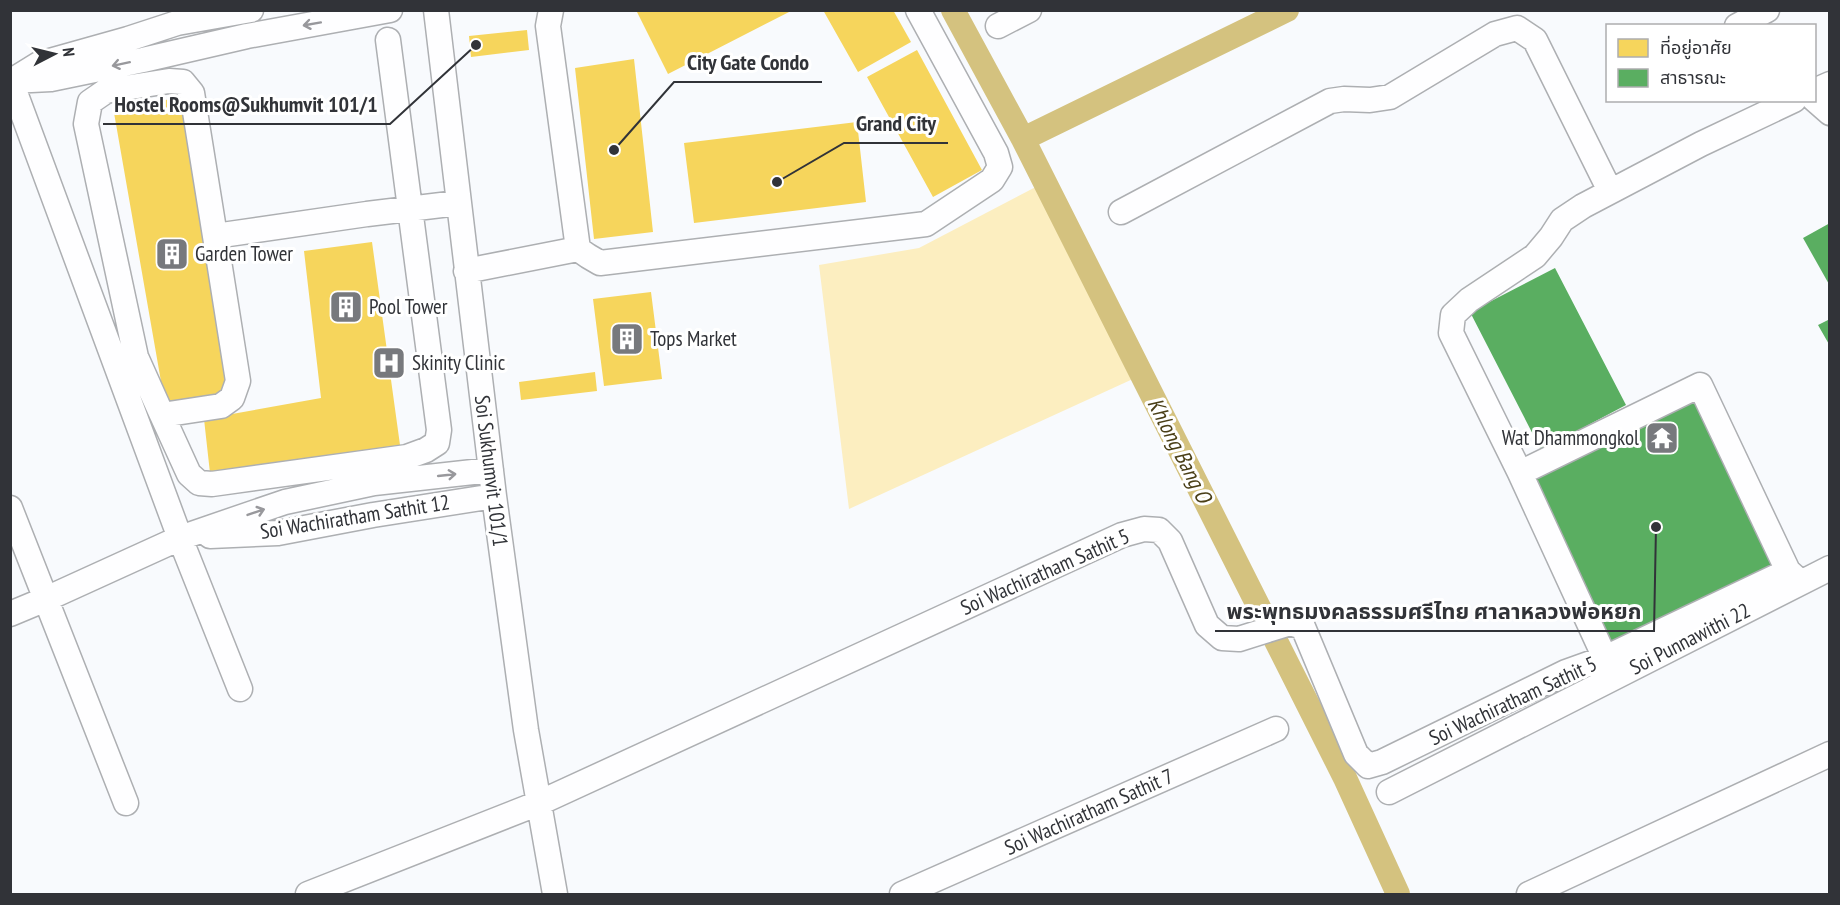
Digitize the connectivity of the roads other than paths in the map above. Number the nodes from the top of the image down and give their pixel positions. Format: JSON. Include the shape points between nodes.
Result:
{"nodes":[{"id":1,"x":251,"y":10,"type":"edge"},
{"id":2,"x":390,"y":10,"type":"edge"},
{"id":3,"x":435,"y":10,"type":"edge"},
{"id":4,"x":551,"y":10,"type":"edge"},
{"id":5,"x":918,"y":10,"type":"edge"},
{"id":6,"x":1029,"y":10,"type":"edge"},
{"id":7,"x":1730,"y":10,"type":"edge"},
{"id":8,"x":1767,"y":10,"type":"edge"},
{"id":9,"x":1736,"y":24,"type":"edge"},
{"id":10,"x":1741,"y":24,"type":"edge"},
{"id":11,"x":998,"y":26,"type":"dead end"},
{"id":12,"x":388,"y":40,"type":"dead end"},
{"id":13,"x":11,"y":80,"type":"edge"},
{"id":14,"x":1830,"y":84,"type":"edge"},
{"id":15,"x":1816,"y":91,"type":"edge"},
{"id":16,"x":1816,"y":100,"type":"edge"},
{"id":17,"x":1782,"y":103,"type":"edge"},
{"id":18,"x":1830,"y":113,"type":"edge"},
{"id":19,"x":1610,"y":191,"type":"junction"},
{"id":20,"x":458,"y":203,"type":"junction"},
{"id":21,"x":409,"y":208,"type":"junction"},
{"id":22,"x":1121,"y":212,"type":"dead end"},
{"id":23,"x":215,"y":236,"type":"junction"},
{"id":24,"x":578,"y":249,"type":"junction"},
{"id":25,"x":466,"y":271,"type":"junction"},
{"id":26,"x":162,"y":415,"type":"junction"},
{"id":27,"x":491,"y":471,"type":"junction"},
{"id":28,"x":1520,"y":473,"type":"junction"},
{"id":29,"x":494,"y":496,"type":"junction"},
{"id":30,"x":10,"y":508,"type":"edge"},
{"id":31,"x":180,"y":537,"type":"junction"},
{"id":32,"x":1830,"y":568,"type":"edge"},
{"id":33,"x":1795,"y":577,"type":"junction"},
{"id":34,"x":46,"y":599,"type":"junction"},
{"id":35,"x":10,"y":614,"type":"edge"},
{"id":36,"x":1605,"y":658,"type":"junction"},
{"id":37,"x":240,"y":689,"type":"dead end"},
{"id":38,"x":1276,"y":729,"type":"dead end"},
{"id":39,"x":1830,"y":754,"type":"edge"},
{"id":40,"x":1389,"y":792,"type":"dead end"},
{"id":41,"x":126,"y":803,"type":"dead end"},
{"id":42,"x":539,"y":803,"type":"junction"},
{"id":43,"x":308,"y":894,"type":"edge"},
{"id":44,"x":555,"y":894,"type":"edge"},
{"id":45,"x":902,"y":894,"type":"edge"},
{"id":46,"x":1529,"y":894,"type":"edge"}],
"edges":[{"from":1,"to":13,"type":"street","via":[[177,23],[39,64]]},
{"from":2,"to":13,"type":"street","one_way":true,"via":[[247,36],[51,79]]},
{"from":3,"to":20,"type":"street","name":"Soi Sukhumvit 101/1"},
{"from":4,"to":24,"type":"street","via":[[548,26]]},
{"from":5,"to":24,"type":"street","via":[[996,153],[1000,167],[992,180],[926,224],[600,262]]},
{"from":6,"to":11,"type":"street"},
{"from":7,"to":9,"type":"street"},
{"from":8,"to":10,"type":"street"},
{"from":12,"to":21,"type":"street"},
{"from":13,"to":31,"type":"street"},
{"from":14,"to":15,"type":"street"},
{"from":16,"to":18,"type":"street"},
{"from":17,"to":19,"type":"street"},
{"from":19,"to":22,"type":"street","via":[[1535,40],[1517,28],[1495,34],[1390,98],[1330,101]]},
{"from":19,"to":28,"type":"street","via":[[1562,220],[1535,256],[1453,315],[1451,333]]},
{"from":20,"to":21,"type":"street"},
{"from":20,"to":25,"type":"street","name":"Soi Sukhumvit 101/1"},
{"from":21,"to":23,"type":"street"},
{"from":21,"to":26,"type":"street","via":[[439,430],[437,443],[407,457],[199,483],[189,474]]},
{"from":23,"to":26,"type":"street","via":[[238,381],[232,398],[221,406]]},
{"from":23,"to":26,"type":"street","via":[[192,93],[183,82],[106,91],[90,102],[86,124],[136,357]]},
{"from":24,"to":25,"type":"street"},
{"from":25,"to":27,"type":"street","name":"Soi Sukhumvit 101/1"},
{"from":27,"to":29,"type":"street","name":"Soi Sukhumvit 101/1"},
{"from":31,"to":27,"type":"street","name":"Soi Wachiratham Sathit 12","one_way":true,"via":[[308,497],[374,483]]},
{"from":28,"to":33,"type":"street","via":[[1700,385]]},
{"from":28,"to":36,"type":"street"},
{"from":29,"to":31,"type":"street","name":"Soi Wachiratham Sathit 12","via":[[278,533]]},
{"from":29,"to":42,"type":"street","name":"Soi Sukhumvit 101/1"},
{"from":30,"to":34,"type":"street"},
{"from":31,"to":34,"type":"street","name":"Soi Wachiratham Sathit 12"},
{"from":31,"to":37,"type":"street"},
{"from":32,"to":33,"type":"street","name":"Soi Punnawithi 22"},
{"from":33,"to":36,"type":"street","name":"Soi Wachiratham Sathit 5"},
{"from":33,"to":40,"type":"street","name":"Soi Punnawithi 22"},
{"from":34,"to":35,"type":"street","name":"Soi Wachiratham Sathit 12"},
{"from":34,"to":41,"type":"street"},
{"from":36,"to":42,"type":"street","name":"Soi Wachiratham Sathit 5","via":[[1566,672],[1368,766],[1356,754],[1303,627],[1290,622],[1239,639],[1222,638],[1207,625],[1170,541],[1159,530],[1144,529]]},
{"from":38,"to":45,"type":"street","name":"Soi Wachiratham Sathit 7"},
{"from":39,"to":46,"type":"street"},
{"from":42,"to":43,"type":"street"},
{"from":42,"to":44,"type":"street","name":"Soi Sukhumvit 101/1"}]}
